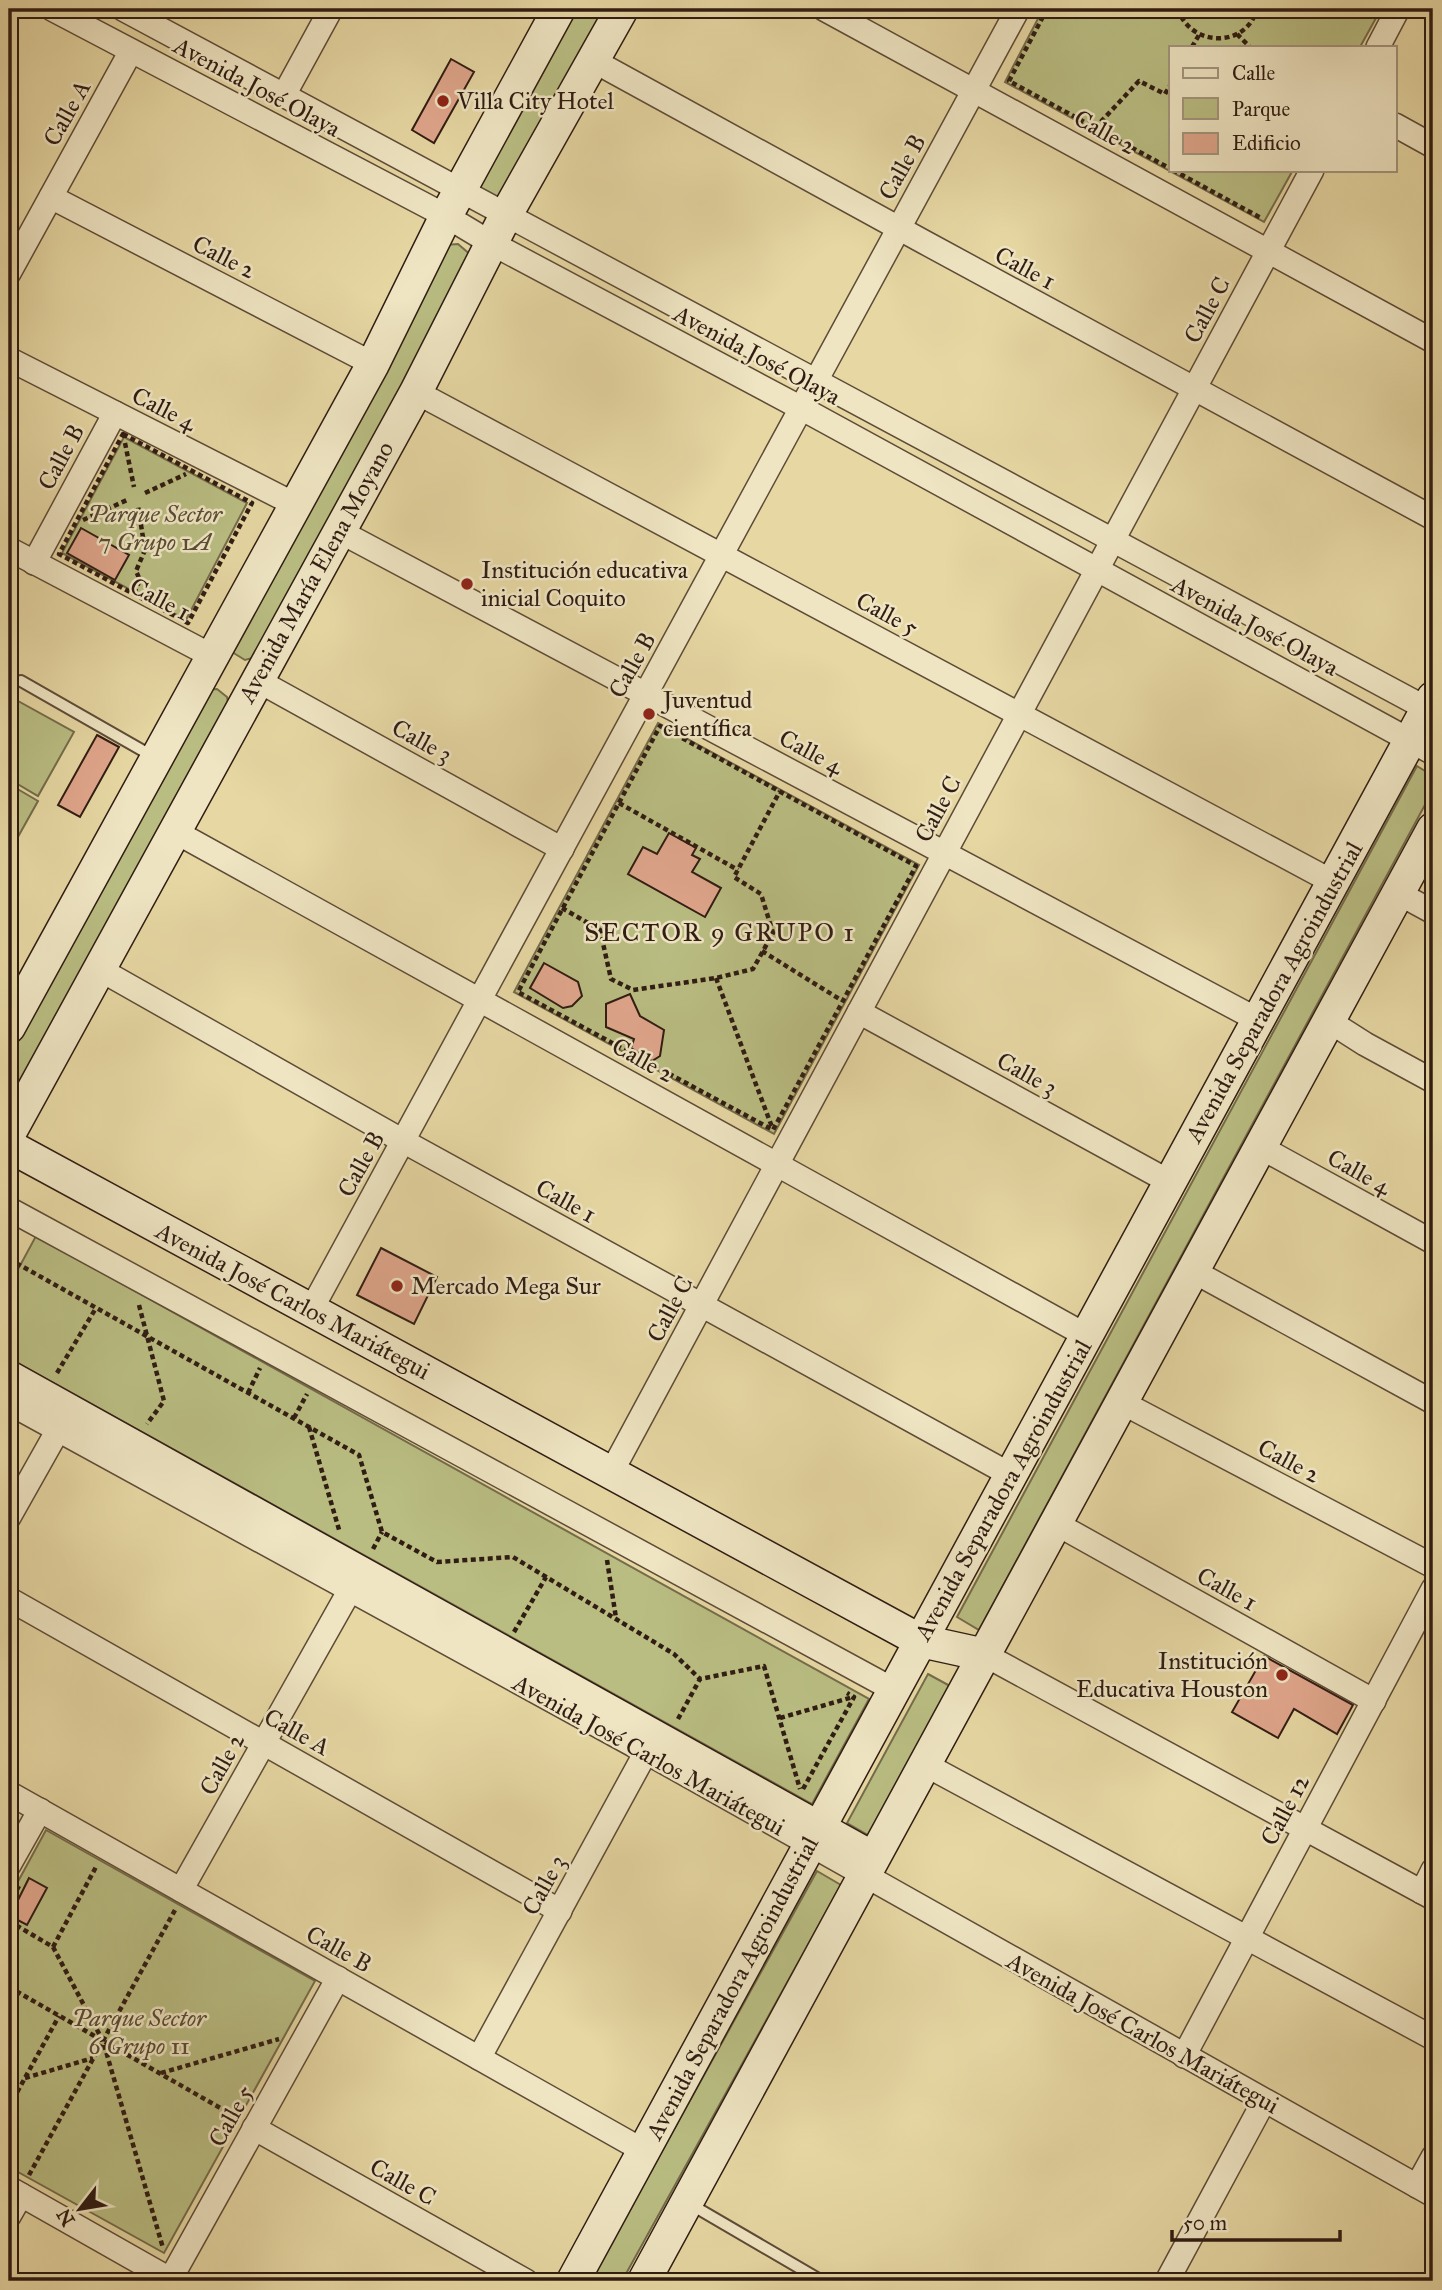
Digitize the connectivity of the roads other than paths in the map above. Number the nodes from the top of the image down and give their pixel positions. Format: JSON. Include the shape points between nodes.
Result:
{"nodes":[{"id":1,"x":52,"y":9,"type":"edge"},
{"id":2,"x":124,"y":9,"type":"edge"},
{"id":3,"x":331,"y":9,"type":"edge"},
{"id":4,"x":559,"y":9,"type":"edge"},
{"id":5,"x":622,"y":9,"type":"edge"},
{"id":6,"x":824,"y":9,"type":"edge"},
{"id":7,"x":1018,"y":9,"type":"edge"},
{"id":8,"x":1398,"y":9,"type":"edge"},
{"id":9,"x":1379,"y":46,"type":"edge"},
{"id":10,"x":131,"y":51,"type":"junction"},
{"id":11,"x":594,"y":61,"type":"junction"},
{"id":12,"x":974,"y":90,"type":"junction"},
{"id":13,"x":284,"y":95,"type":"junction"},
{"id":14,"x":1396,"y":126,"type":"edge"},
{"id":15,"x":1433,"y":146,"type":"edge"},
{"id":16,"x":1311,"y":172,"type":"edge"},
{"id":17,"x":51,"y":197,"type":"junction"},
{"id":18,"x":453,"y":204,"type":"junction"},
{"id":19,"x":506,"y":215,"type":"junction"},
{"id":20,"x":899,"y":227,"type":"junction"},
{"id":21,"x":491,"y":243,"type":"junction"},
{"id":22,"x":1268,"y":251,"type":"junction"},
{"id":23,"x":9,"y":273,"type":"edge"},
{"id":24,"x":1433,"y":341,"type":"edge"},
{"id":25,"x":9,"y":359,"type":"edge"},
{"id":26,"x":373,"y":364,"type":"junction"},
{"id":27,"x":816,"y":380,"type":"junction"},
{"id":28,"x":1195,"y":388,"type":"junction"},
{"id":29,"x":416,"y":392,"type":"junction"},
{"id":30,"x":801,"y":408,"type":"junction"},
{"id":31,"x":119,"y":423,"type":"junction"},
{"id":32,"x":296,"y":505,"type":"junction"},
{"id":33,"x":1433,"y":517,"type":"edge"},
{"id":34,"x":339,"y":531,"type":"junction"},
{"id":35,"x":1113,"y":540,"type":"junction"},
{"id":36,"x":9,"y":549,"type":"edge"},
{"id":37,"x":721,"y":555,"type":"junction"},
{"id":38,"x":34,"y":563,"type":"junction"},
{"id":39,"x":1097,"y":571,"type":"junction"},
{"id":40,"x":212,"y":656,"type":"junction"},
{"id":41,"x":257,"y":680,"type":"junction"},
{"id":42,"x":21,"y":681,"type":"dead end"},
{"id":43,"x":646,"y":694,"type":"junction"},
{"id":44,"x":1431,"y":706,"type":"edge"},
{"id":45,"x":1019,"y":714,"type":"junction"},
{"id":46,"x":1422,"y":746,"type":"edge"},
{"id":47,"x":156,"y":759,"type":"junction"},
{"id":48,"x":1433,"y":829,"type":"edge"},
{"id":49,"x":174,"y":831,"type":"junction"},
{"id":50,"x":562,"y":849,"type":"junction"},
{"id":51,"x":945,"y":853,"type":"junction"},
{"id":52,"x":1333,"y":882,"type":"junction"},
{"id":53,"x":1398,"y":893,"type":"junction"},
{"id":54,"x":1433,"y":912,"type":"edge"},
{"id":55,"x":99,"y":969,"type":"junction"},
{"id":56,"x":480,"y":1000,"type":"junction"},
{"id":57,"x":851,"y":1007,"type":"junction"},
{"id":58,"x":1258,"y":1020,"type":"junction"},
{"id":59,"x":1329,"y":1021,"type":"junction"},
{"id":60,"x":9,"y":1027,"type":"edge"},
{"id":61,"x":1433,"y":1081,"type":"edge"},
{"id":62,"x":9,"y":1134,"type":"edge"},
{"id":63,"x":403,"y":1141,"type":"junction"},
{"id":64,"x":9,"y":1146,"type":"edge"},
{"id":65,"x":1260,"y":1147,"type":"junction"},
{"id":66,"x":777,"y":1165,"type":"junction"},
{"id":67,"x":1170,"y":1182,"type":"junction"},
{"id":68,"x":9,"y":1209,"type":"edge"},
{"id":69,"x":1433,"y":1242,"type":"edge"},
{"id":70,"x":1193,"y":1271,"type":"junction"},
{"id":71,"x":702,"y":1305,"type":"junction"},
{"id":72,"x":311,"y":1310,"type":"junction"},
{"id":73,"x":1087,"y":1336,"type":"junction"},
{"id":74,"x":9,"y":1377,"type":"edge"},
{"id":75,"x":1121,"y":1402,"type":"junction"},
{"id":76,"x":1433,"y":1402,"type":"edge"},
{"id":77,"x":9,"y":1403,"type":"edge"},
{"id":78,"x":58,"y":1430,"type":"junction"},
{"id":79,"x":611,"y":1473,"type":"junction"},
{"id":80,"x":1011,"y":1475,"type":"junction"},
{"id":81,"x":9,"y":1517,"type":"edge"},
{"id":82,"x":1055,"y":1523,"type":"junction"},
{"id":83,"x":1433,"y":1566,"type":"edge"},
{"id":84,"x":1433,"y":1589,"type":"edge"},
{"id":85,"x":350,"y":1590,"type":"junction"},
{"id":86,"x":9,"y":1600,"type":"edge"},
{"id":87,"x":921,"y":1641,"type":"junction"},
{"id":88,"x":985,"y":1655,"type":"junction"},
{"id":89,"x":894,"y":1690,"type":"junction"},
{"id":90,"x":1374,"y":1700,"type":"junction"},
{"id":91,"x":658,"y":1737,"type":"junction"},
{"id":92,"x":264,"y":1744,"type":"junction"},
{"id":93,"x":924,"y":1764,"type":"junction"},
{"id":94,"x":9,"y":1793,"type":"edge"},
{"id":95,"x":40,"y":1810,"type":"junction"},
{"id":96,"x":1305,"y":1830,"type":"junction"},
{"id":97,"x":814,"y":1837,"type":"junction"},
{"id":98,"x":868,"y":1867,"type":"junction"},
{"id":99,"x":1433,"y":1870,"type":"edge"},
{"id":100,"x":15,"y":1873,"type":"edge"},
{"id":101,"x":183,"y":1891,"type":"junction"},
{"id":102,"x":1427,"y":1895,"type":"edge"},
{"id":103,"x":560,"y":1911,"type":"junction"},
{"id":104,"x":1247,"y":1938,"type":"junction"},
{"id":105,"x":338,"y":1978,"type":"junction"},
{"id":106,"x":1433,"y":2038,"type":"edge"},
{"id":107,"x":1184,"y":2056,"type":"junction"},
{"id":108,"x":479,"y":2058,"type":"junction"},
{"id":109,"x":1264,"y":2101,"type":"junction"},
{"id":110,"x":245,"y":2122,"type":"junction"},
{"id":111,"x":644,"y":2151,"type":"junction"},
{"id":112,"x":1433,"y":2157,"type":"edge"},
{"id":113,"x":1425,"y":2191,"type":"edge"},
{"id":114,"x":16,"y":2193,"type":"edge"},
{"id":115,"x":687,"y":2203,"type":"junction"},
{"id":116,"x":9,"y":2216,"type":"edge"},
{"id":117,"x":171,"y":2281,"type":"edge"},
{"id":118,"x":526,"y":2281,"type":"edge"},
{"id":119,"x":573,"y":2281,"type":"edge"},
{"id":120,"x":644,"y":2281,"type":"edge"},
{"id":121,"x":822,"y":2281,"type":"edge"},
{"id":122,"x":1167,"y":2281,"type":"edge"}],
"edges":[{"from":1,"to":10,"type":"street","name":"Avenida José Olaya"},
{"from":2,"to":13,"type":"street","name":"Avenida José Olaya"},
{"from":3,"to":13,"type":"street"},
{"from":4,"to":18,"type":"street","name":"Avenida María Elena Moyano"},
{"from":5,"to":11,"type":"street","name":"Avenida María Elena Moyano"},
{"from":6,"to":12,"type":"street","name":"Calle 2"},
{"from":7,"to":12,"type":"street","name":"Calle B"},
{"from":8,"to":9,"type":"street"},
{"from":10,"to":17,"type":"street","name":"Calle A"},
{"from":10,"to":18,"type":"street","name":"Avenida José Olaya"},
{"from":11,"to":19,"type":"street","name":"Avenida María Elena Moyano"},
{"from":11,"to":20,"type":"street","name":"Calle 1"},
{"from":12,"to":20,"type":"street","name":"Calle B"},
{"from":12,"to":22,"type":"street","name":"Calle 2"},
{"from":13,"to":18,"type":"street","name":"Avenida José Olaya"},
{"from":14,"to":15,"type":"street"},
{"from":16,"to":22,"type":"street","name":"Calle C"},
{"from":17,"to":23,"type":"street","name":"Calle A"},
{"from":17,"to":26,"type":"street","name":"Calle 2"},
{"from":18,"to":19,"type":"street","name":"Avenida José Olaya"},
{"from":18,"to":21,"type":"street","name":"Avenida José Olaya"},
{"from":18,"to":26,"type":"street","name":"Avenida María Elena Moyano"},
{"from":19,"to":21,"type":"street","name":"Avenida María Elena Moyano"},
{"from":19,"to":27,"type":"street","name":"Avenida José Olaya"},
{"from":20,"to":27,"type":"street","name":"Calle B"},
{"from":20,"to":28,"type":"street","name":"Calle 1"},
{"from":21,"to":29,"type":"street","name":"Avenida María Elena Moyano"},
{"from":21,"to":30,"type":"street","name":"Avenida José Olaya"},
{"from":22,"to":24,"type":"street","name":"Calle 2"},
{"from":22,"to":28,"type":"street","name":"Calle C"},
{"from":25,"to":31,"type":"street","name":"Calle 4"},
{"from":26,"to":32,"type":"street","name":"Avenida María Elena Moyano"},
{"from":27,"to":30,"type":"street","name":"Calle B"},
{"from":27,"to":35,"type":"street","name":"Avenida José Olaya"},
{"from":28,"to":33,"type":"street","name":"Calle 1"},
{"from":28,"to":35,"type":"street","name":"Calle C"},
{"from":29,"to":34,"type":"street","name":"Avenida María Elena Moyano"},
{"from":29,"to":37,"type":"street","name":"Calle 5"},
{"from":30,"to":37,"type":"street","name":"Calle B"},
{"from":30,"to":39,"type":"street","name":"Avenida José Olaya"},
{"from":31,"to":32,"type":"street","name":"Calle 4"},
{"from":31,"to":38,"type":"street","name":"Calle B"},
{"from":32,"to":40,"type":"street","name":"Avenida María Elena Moyano"},
{"from":34,"to":41,"type":"street","name":"Avenida María Elena Moyano"},
{"from":34,"to":43,"type":"street","name":"Calle 4"},
{"from":35,"to":39,"type":"street","name":"Calle C"},
{"from":35,"to":44,"type":"street","name":"Avenida José Olaya"},
{"from":36,"to":38,"type":"street","name":"Calle 1"},
{"from":37,"to":43,"type":"street","name":"Calle B"},
{"from":37,"to":45,"type":"street","name":"Calle 5"},
{"from":38,"to":40,"type":"street","name":"Calle 1"},
{"from":39,"to":45,"type":"street","name":"Calle C"},
{"from":39,"to":46,"type":"street","name":"Avenida José Olaya"},
{"from":40,"to":47,"type":"street","name":"Avenida María Elena Moyano"},
{"from":41,"to":49,"type":"street","name":"Avenida María Elena Moyano"},
{"from":41,"to":50,"type":"street","name":"Calle 3"},
{"from":42,"to":47,"type":"lane"},
{"from":43,"to":50,"type":"street","name":"Calle B"},
{"from":43,"to":51,"type":"street","name":"Calle 4","via":[[785,781]]},
{"from":44,"to":46,"type":"street","name":"Avenida Separadora Agroindustrial"},
{"from":45,"to":51,"type":"street","name":"Calle C"},
{"from":45,"to":52,"type":"street","name":"Calle 5"},
{"from":46,"to":52,"type":"street","name":"Avenida Separadora Agroindustrial"},
{"from":47,"to":60,"type":"street","name":"Avenida María Elena Moyano"},
{"from":48,"to":53,"type":"street"},
{"from":49,"to":55,"type":"street","name":"Avenida María Elena Moyano"},
{"from":49,"to":56,"type":"street","name":"Calle 2"},
{"from":50,"to":56,"type":"street","name":"Calle B"},
{"from":51,"to":57,"type":"street","name":"Calle C"},
{"from":51,"to":58,"type":"street","name":"Calle 4"},
{"from":52,"to":58,"type":"street","name":"Avenida Separadora Agroindustrial"},
{"from":53,"to":54,"type":"street"},
{"from":53,"to":59,"type":"street"},
{"from":55,"to":62,"type":"street","name":"Avenida María Elena Moyano"},
{"from":55,"to":63,"type":"street","name":"Calle 1"},
{"from":56,"to":63,"type":"street","name":"Calle B"},
{"from":56,"to":66,"type":"street","name":"Calle 2"},
{"from":57,"to":66,"type":"street","name":"Calle C"},
{"from":57,"to":67,"type":"street","name":"Calle 3"},
{"from":58,"to":67,"type":"street","name":"Avenida Separadora Agroindustrial"},
{"from":59,"to":61,"type":"street"},
{"from":59,"to":65,"type":"street"},
{"from":63,"to":71,"type":"street","name":"Calle 1"},
{"from":63,"to":72,"type":"street","name":"Calle B"},
{"from":64,"to":72,"type":"street","name":"Avenida José Carlos Mariátegui"},
{"from":65,"to":69,"type":"street","name":"Calle 4"},
{"from":65,"to":70,"type":"street"},
{"from":66,"to":71,"type":"street","name":"Calle C"},
{"from":66,"to":73,"type":"street","name":"Calle 2"},
{"from":67,"to":73,"type":"street","name":"Avenida Separadora Agroindustrial"},
{"from":68,"to":89,"type":"street"},
{"from":70,"to":75,"type":"street"},
{"from":70,"to":76,"type":"street"},
{"from":71,"to":79,"type":"street","name":"Calle C"},
{"from":71,"to":80,"type":"street","name":"Calle 1"},
{"from":72,"to":79,"type":"street","name":"Avenida José Carlos Mariátegui"},
{"from":73,"to":80,"type":"street","name":"Avenida Separadora Agroindustrial"},
{"from":74,"to":91,"type":"street","name":"Avenida José Carlos Mariátegui"},
{"from":75,"to":82,"type":"street"},
{"from":75,"to":83,"type":"street","name":"Calle 2"},
{"from":77,"to":78,"type":"street","name":"Avenida José Carlos Mariátegui"},
{"from":78,"to":81,"type":"street"},
{"from":78,"to":85,"type":"street","name":"Avenida José Carlos Mariátegui"},
{"from":79,"to":87,"type":"street","name":"Avenida José Carlos Mariátegui"},
{"from":80,"to":87,"type":"street","name":"Avenida Separadora Agroindustrial"},
{"from":82,"to":88,"type":"street"},
{"from":82,"to":90,"type":"street","name":"Calle 1"},
{"from":84,"to":90,"type":"street","name":"Calle 12"},
{"from":85,"to":91,"type":"street","name":"Avenida José Carlos Mariátegui"},
{"from":85,"to":92,"type":"street","name":"Calle 2"},
{"from":86,"to":92,"type":"street","name":"Calle A"},
{"from":87,"to":88,"type":"street","name":"Avenida José Carlos Mariátegui"},
{"from":87,"to":89,"type":"street","name":"Avenida Separadora Agroindustrial"},
{"from":88,"to":93,"type":"street"},
{"from":88,"to":96,"type":"street","name":"Avenida José Carlos Mariátegui"},
{"from":89,"to":97,"type":"street","name":"Avenida Separadora Agroindustrial"},
{"from":90,"to":96,"type":"street","name":"Calle 12"},
{"from":91,"to":97,"type":"street","name":"Avenida José Carlos Mariátegui"},
{"from":91,"to":103,"type":"street","name":"Calle 3"},
{"from":92,"to":101,"type":"street","name":"Calle 2"},
{"from":92,"to":103,"type":"street","name":"Calle A"},
{"from":93,"to":98,"type":"street"},
{"from":93,"to":104,"type":"street"},
{"from":94,"to":95,"type":"street","name":"Calle B"},
{"from":95,"to":100,"type":"street"},
{"from":95,"to":101,"type":"street","name":"Calle B"},
{"from":96,"to":102,"type":"street","name":"Avenida José Carlos Mariátegui"},
{"from":96,"to":104,"type":"street","name":"Calle 12"},
{"from":97,"to":98,"type":"street","name":"Avenida José Carlos Mariátegui"},
{"from":97,"to":111,"type":"street","name":"Avenida Separadora Agroindustrial"},
{"from":98,"to":107,"type":"street","name":"Avenida José Carlos Mariátegui"},
{"from":98,"to":115,"type":"street"},
{"from":99,"to":102,"type":"street"},
{"from":101,"to":105,"type":"street","name":"Calle B"},
{"from":103,"to":108,"type":"street","name":"Calle 3"},
{"from":104,"to":106,"type":"street"},
{"from":104,"to":107,"type":"street","name":"Calle 12"},
{"from":105,"to":108,"type":"street","name":"Calle B"},
{"from":105,"to":110,"type":"street","name":"Calle 5"},
{"from":107,"to":109,"type":"street","name":"Avenida José Carlos Mariátegui"},
{"from":108,"to":111,"type":"street","name":"Calle B"},
{"from":109,"to":113,"type":"street","name":"Avenida José Carlos Mariátegui"},
{"from":109,"to":122,"type":"street"},
{"from":110,"to":117,"type":"street","name":"Calle 5"},
{"from":110,"to":118,"type":"street","name":"Calle C"},
{"from":111,"to":119,"type":"street","name":"Avenida Separadora Agroindustrial"},
{"from":112,"to":113,"type":"street"},
{"from":114,"to":116,"type":"street"},
{"from":114,"to":117,"type":"street"},
{"from":115,"to":120,"type":"street"},
{"from":115,"to":121,"type":"lane"}]}
